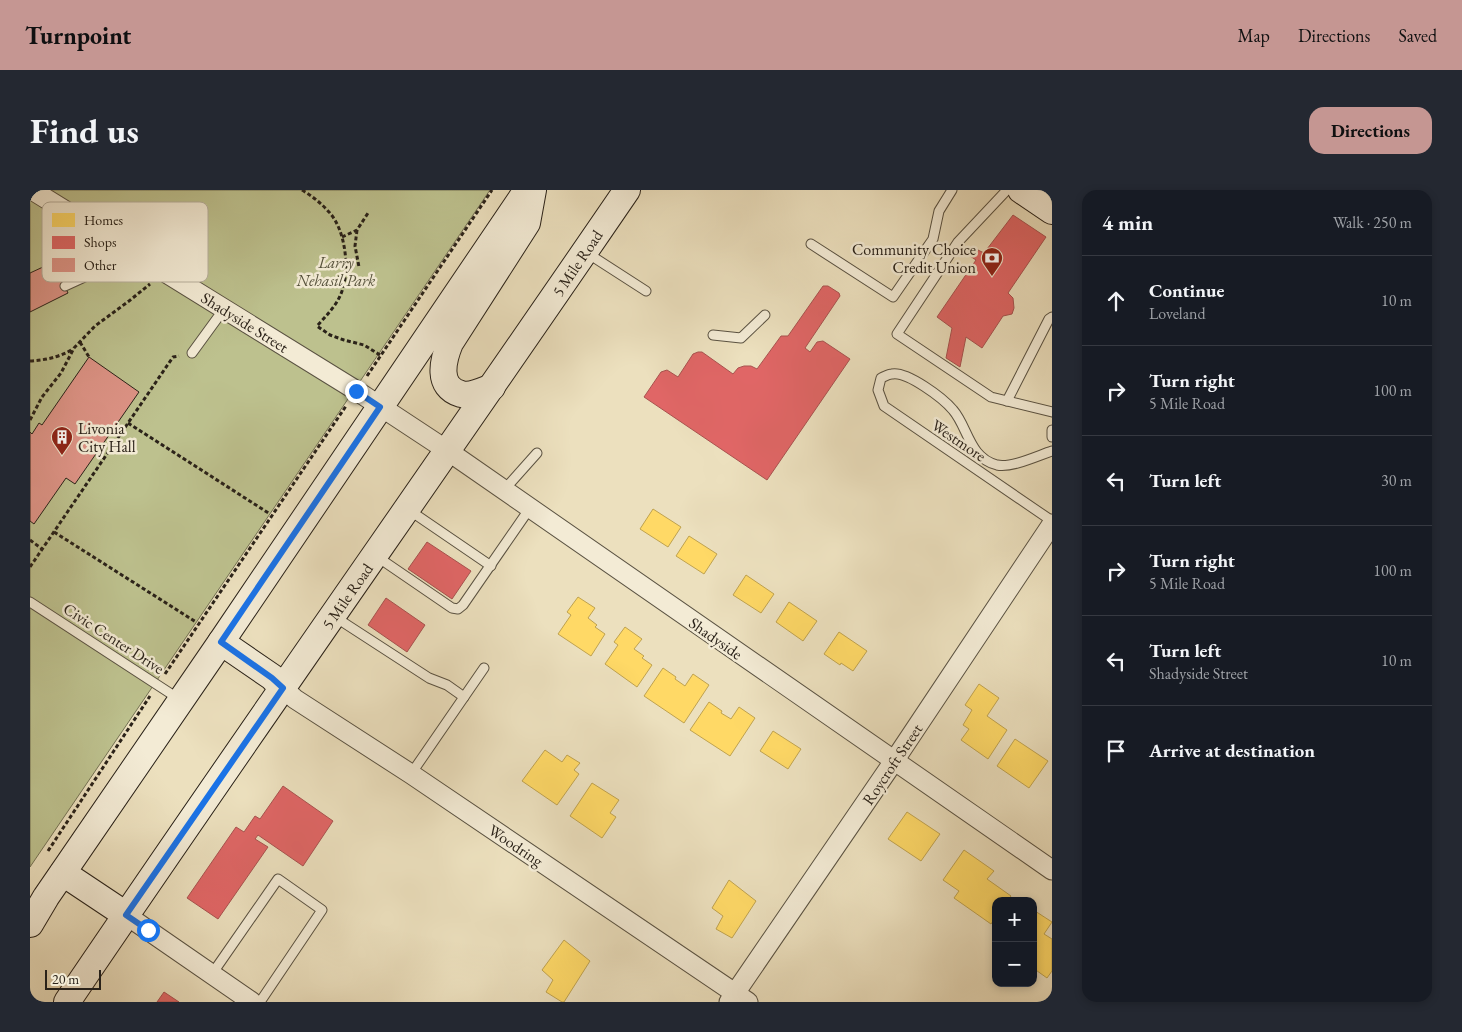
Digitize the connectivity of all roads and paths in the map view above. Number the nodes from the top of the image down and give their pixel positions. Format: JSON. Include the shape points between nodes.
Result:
{"nodes":[{"id":1,"x":32,"y":190,"type":"edge"},
{"id":2,"x":302,"y":190,"type":"edge"},
{"id":3,"x":492,"y":190,"type":"edge"},
{"id":4,"x":527,"y":190,"type":"edge"},
{"id":5,"x":533,"y":190,"type":"edge"},
{"id":6,"x":627,"y":190,"type":"edge"},
{"id":7,"x":952,"y":190,"type":"edge"},
{"id":8,"x":1008,"y":190,"type":"edge"},
{"id":9,"x":1021,"y":190,"type":"edge"},
{"id":10,"x":51,"y":202,"type":"edge"},
{"id":11,"x":1052,"y":211,"type":"edge"},
{"id":12,"x":368,"y":213,"type":"dead end"},
{"id":13,"x":357,"y":230,"type":"junction"},
{"id":14,"x":342,"y":237,"type":"junction"},
{"id":15,"x":811,"y":244,"type":"dead end"},
{"id":16,"x":585,"y":251,"type":"junction"},
{"id":17,"x":359,"y":267,"type":"dead end"},
{"id":18,"x":74,"y":282,"type":"edge"},
{"id":19,"x":152,"y":282,"type":"edge"},
{"id":20,"x":181,"y":282,"type":"edge"},
{"id":21,"x":65,"y":286,"type":"dead end"},
{"id":22,"x":646,"y":291,"type":"dead end"},
{"id":23,"x":224,"y":309,"type":"junction"},
{"id":24,"x":765,"y":315,"type":"dead end"},
{"id":25,"x":1052,"y":317,"type":"edge"},
{"id":26,"x":713,"y":335,"type":"dead end"},
{"id":27,"x":80,"y":342,"type":"junction"},
{"id":28,"x":74,"y":348,"type":"junction"},
{"id":29,"x":192,"y":353,"type":"joint"},
{"id":30,"x":380,"y":355,"type":"junction"},
{"id":31,"x":89,"y":357,"type":"dead end"},
{"id":32,"x":30,"y":360,"type":"edge"},
{"id":33,"x":492,"y":387,"type":"junction"},
{"id":34,"x":356,"y":391,"type":"junction"},
{"id":35,"x":1007,"y":401,"type":"junction"},
{"id":36,"x":380,"y":407,"type":"junction"},
{"id":37,"x":1052,"y":412,"type":"edge"},
{"id":38,"x":30,"y":420,"type":"edge"},
{"id":39,"x":128,"y":423,"type":"junction"},
{"id":40,"x":1052,"y":430,"type":"edge"},
{"id":41,"x":1052,"y":436,"type":"edge"},
{"id":42,"x":448,"y":451,"type":"junction"},
{"id":43,"x":1052,"y":451,"type":"edge"},
{"id":44,"x":537,"y":453,"type":"dead end"},
{"id":45,"x":504,"y":490,"type":"junction"},
{"id":46,"x":530,"y":508,"type":"junction"},
{"id":47,"x":407,"y":509,"type":"junction"},
{"id":48,"x":270,"y":514,"type":"dead end"},
{"id":49,"x":1052,"y":522,"type":"edge"},
{"id":50,"x":54,"y":532,"type":"junction"},
{"id":51,"x":30,"y":540,"type":"edge"},
{"id":52,"x":42,"y":549,"type":"junction"},
{"id":53,"x":375,"y":555,"type":"junction"},
{"id":54,"x":490,"y":566,"type":"junction"},
{"id":55,"x":30,"y":567,"type":"edge"},
{"id":56,"x":30,"y":602,"type":"edge"},
{"id":57,"x":332,"y":616,"type":"junction"},
{"id":58,"x":196,"y":622,"type":"dead end"},
{"id":59,"x":221,"y":642,"type":"junction"},
{"id":60,"x":484,"y":668,"type":"dead end"},
{"id":61,"x":158,"y":684,"type":"junction"},
{"id":62,"x":283,"y":688,"type":"junction"},
{"id":63,"x":464,"y":697,"type":"junction"},
{"id":64,"x":181,"y":700,"type":"junction"},
{"id":65,"x":894,"y":761,"type":"junction"},
{"id":66,"x":411,"y":774,"type":"junction"},
{"id":67,"x":54,"y":863,"type":"junction"},
{"id":68,"x":1052,"y":870,"type":"edge"},
{"id":69,"x":126,"y":915,"type":"junction"},
{"id":70,"x":30,"y":924,"type":"edge"},
{"id":71,"x":212,"y":974,"type":"junction"},
{"id":72,"x":737,"y":999,"type":"edge"},
{"id":73,"x":67,"y":1002,"type":"edge"},
{"id":74,"x":252,"y":1002,"type":"edge"},
{"id":75,"x":260,"y":1002,"type":"edge"}],
"edges":[{"from":1,"to":10,"type":"street","name":"Shadyside Street"},
{"from":2,"to":14,"type":"path","via":[[330,213]]},
{"from":3,"to":30,"type":"path"},
{"from":4,"to":36,"type":"main road"},
{"from":5,"to":33,"type":"main road","via":[[528,223],[450,343],[443,360],[446,382],[462,395]]},
{"from":6,"to":16,"type":"main road","name":"5 Mile Road"},
{"from":7,"to":15,"type":"lane","via":[[939,212],[933,239],[893,297]]},
{"from":8,"to":35,"type":"lane","via":[[958,242],[896,334],[991,397]]},
{"from":9,"to":11,"type":"main road"},
{"from":12,"to":13,"type":"path"},
{"from":13,"to":14,"type":"path"},
{"from":13,"to":17,"type":"path","via":[[355,246]]},
{"from":14,"to":30,"type":"path","via":[[346,270],[341,294],[317,326],[330,335],[364,345]]},
{"from":16,"to":22,"type":"lane"},
{"from":16,"to":33,"type":"main road","name":"5 Mile Road"},
{"from":18,"to":21,"type":"lane"},
{"from":19,"to":27,"type":"path","via":[[95,326]]},
{"from":20,"to":23,"type":"street","name":"Shadyside Street"},
{"from":23,"to":29,"type":"lane"},
{"from":23,"to":34,"type":"street","name":"Shadyside Street"},
{"from":24,"to":26,"type":"lane","via":[[741,338]]},
{"from":25,"to":35,"type":"lane"},
{"from":27,"to":28,"type":"path"},
{"from":27,"to":31,"type":"path"},
{"from":28,"to":32,"type":"path","via":[[46,360]]},
{"from":28,"to":38,"type":"path"},
{"from":29,"to":39,"type":"path","via":[[173,357]]},
{"from":30,"to":34,"type":"path"},
{"from":33,"to":42,"type":"main road","name":"5 Mile Road"},
{"from":34,"to":36,"type":"street","name":"Shadyside Street"},
{"from":34,"to":61,"type":"path"},
{"from":35,"to":37,"type":"lane"},
{"from":36,"to":42,"type":"street","name":"Shadyside"},
{"from":36,"to":59,"type":"main road"},
{"from":39,"to":48,"type":"path"},
{"from":39,"to":50,"type":"path"},
{"from":40,"to":41,"type":"lane"},
{"from":42,"to":45,"type":"street","name":"Shadyside"},
{"from":42,"to":47,"type":"main road","name":"5 Mile Road"},
{"from":43,"to":49,"type":"lane","name":"Westmore","via":[[1007,466],[995,464],[971,444],[954,410],[942,399],[906,376],[892,374],[881,378],[878,390],[884,406]]},
{"from":44,"to":45,"type":"lane"},
{"from":45,"to":46,"type":"street","name":"Shadyside"},
{"from":46,"to":54,"type":"lane"},
{"from":46,"to":65,"type":"street","name":"Shadyside"},
{"from":47,"to":53,"type":"main road","name":"5 Mile Road"},
{"from":47,"to":54,"type":"lane"},
{"from":49,"to":65,"type":"street","name":"Roycroft Street"},
{"from":50,"to":52,"type":"path"},
{"from":50,"to":58,"type":"path"},
{"from":51,"to":52,"type":"path"},
{"from":52,"to":55,"type":"path"},
{"from":53,"to":54,"type":"lane","via":[[458,609]]},
{"from":53,"to":57,"type":"main road","name":"5 Mile Road"},
{"from":56,"to":61,"type":"lane","name":"Civic Center Drive"},
{"from":57,"to":62,"type":"main road","name":"5 Mile Road"},
{"from":57,"to":63,"type":"lane","via":[[428,678],[447,685]]},
{"from":59,"to":62,"type":"main road"},
{"from":59,"to":64,"type":"main road"},
{"from":60,"to":63,"type":"lane"},
{"from":61,"to":64,"type":"lane","name":"Civic Center Drive"},
{"from":61,"to":67,"type":"path"},
{"from":62,"to":66,"type":"street","name":"Woodring"},
{"from":62,"to":69,"type":"main road","name":"5 Mile Road"},
{"from":63,"to":66,"type":"lane"},
{"from":64,"to":67,"type":"main road"},
{"from":65,"to":68,"type":"street","name":"Shadyside"},
{"from":65,"to":72,"type":"street","name":"Roycroft Street"},
{"from":66,"to":72,"type":"street","name":"Woodring"},
{"from":67,"to":69,"type":"main road"},
{"from":67,"to":70,"type":"main road"},
{"from":69,"to":71,"type":"street"},
{"from":69,"to":73,"type":"main road","name":"5 Mile Road"},
{"from":71,"to":74,"type":"street"},
{"from":71,"to":75,"type":"lane","via":[[278,879],[322,910]]}]}
